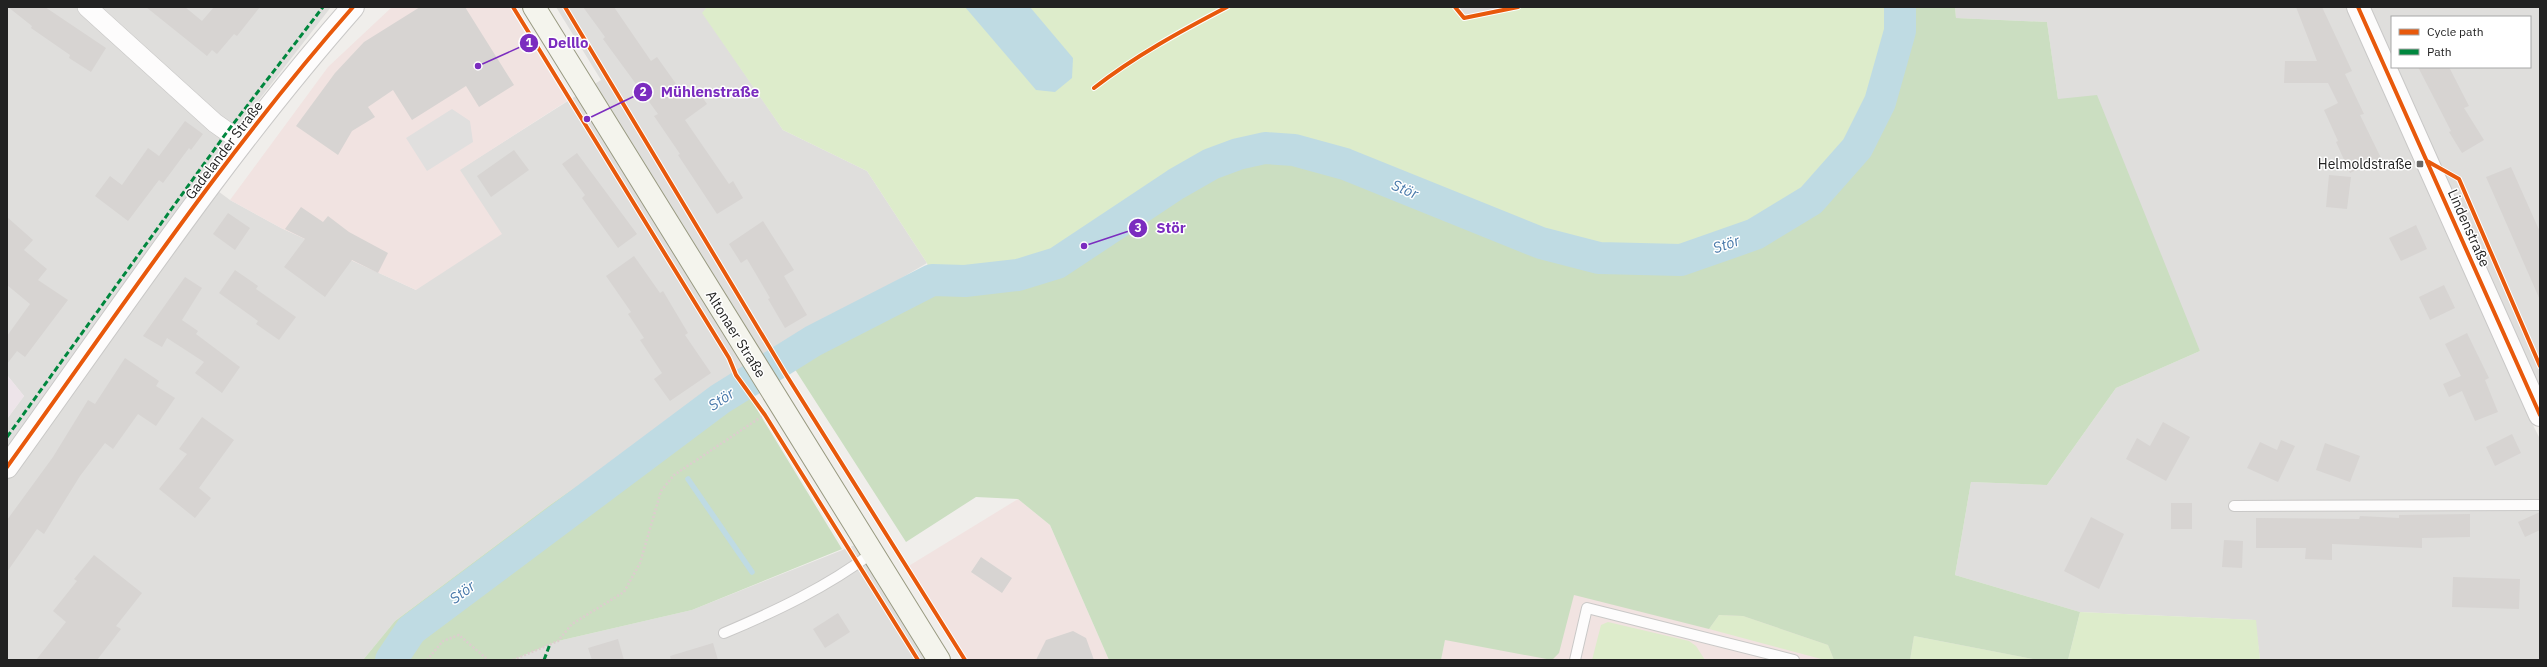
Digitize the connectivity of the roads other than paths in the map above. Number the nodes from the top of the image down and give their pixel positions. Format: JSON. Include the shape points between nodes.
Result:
{"nodes":[{"id":1,"x":87,"y":7,"type":"edge"},
{"id":2,"x":353,"y":7,"type":"edge"},
{"id":3,"x":534,"y":7,"type":"edge"},
{"id":4,"x":2358,"y":7,"type":"edge"},
{"id":5,"x":242,"y":142,"type":"junction"},
{"id":6,"x":2540,"y":415,"type":"edge"},
{"id":7,"x":7,"y":467,"type":"edge"},
{"id":8,"x":2540,"y":505,"type":"edge"},
{"id":9,"x":2234,"y":506,"type":"dead end"},
{"id":10,"x":872,"y":553,"type":"junction"},
{"id":11,"x":724,"y":634,"type":"dead end"},
{"id":12,"x":939,"y":660,"type":"edge"},
{"id":13,"x":1575,"y":660,"type":"edge"},
{"id":14,"x":1794,"y":660,"type":"edge"}],
"edges":[{"from":1,"to":5,"type":"street","via":[[215,123]]},
{"from":2,"to":5,"type":"street","name":"Gadelander Straße","via":[[298,69]]},
{"from":3,"to":10,"type":"main road","name":"Altonaer Straße"},
{"from":4,"to":6,"type":"street","name":"Lindenstraße"},
{"from":5,"to":7,"type":"street","name":"Gadelander Straße"},
{"from":8,"to":9,"type":"lane"},
{"from":10,"to":11,"type":"lane","via":[[828,583],[782,608]]},
{"from":10,"to":12,"type":"main road","name":"Altonaer Straße"},
{"from":13,"to":14,"type":"lane","via":[[1588,608]]}]}
